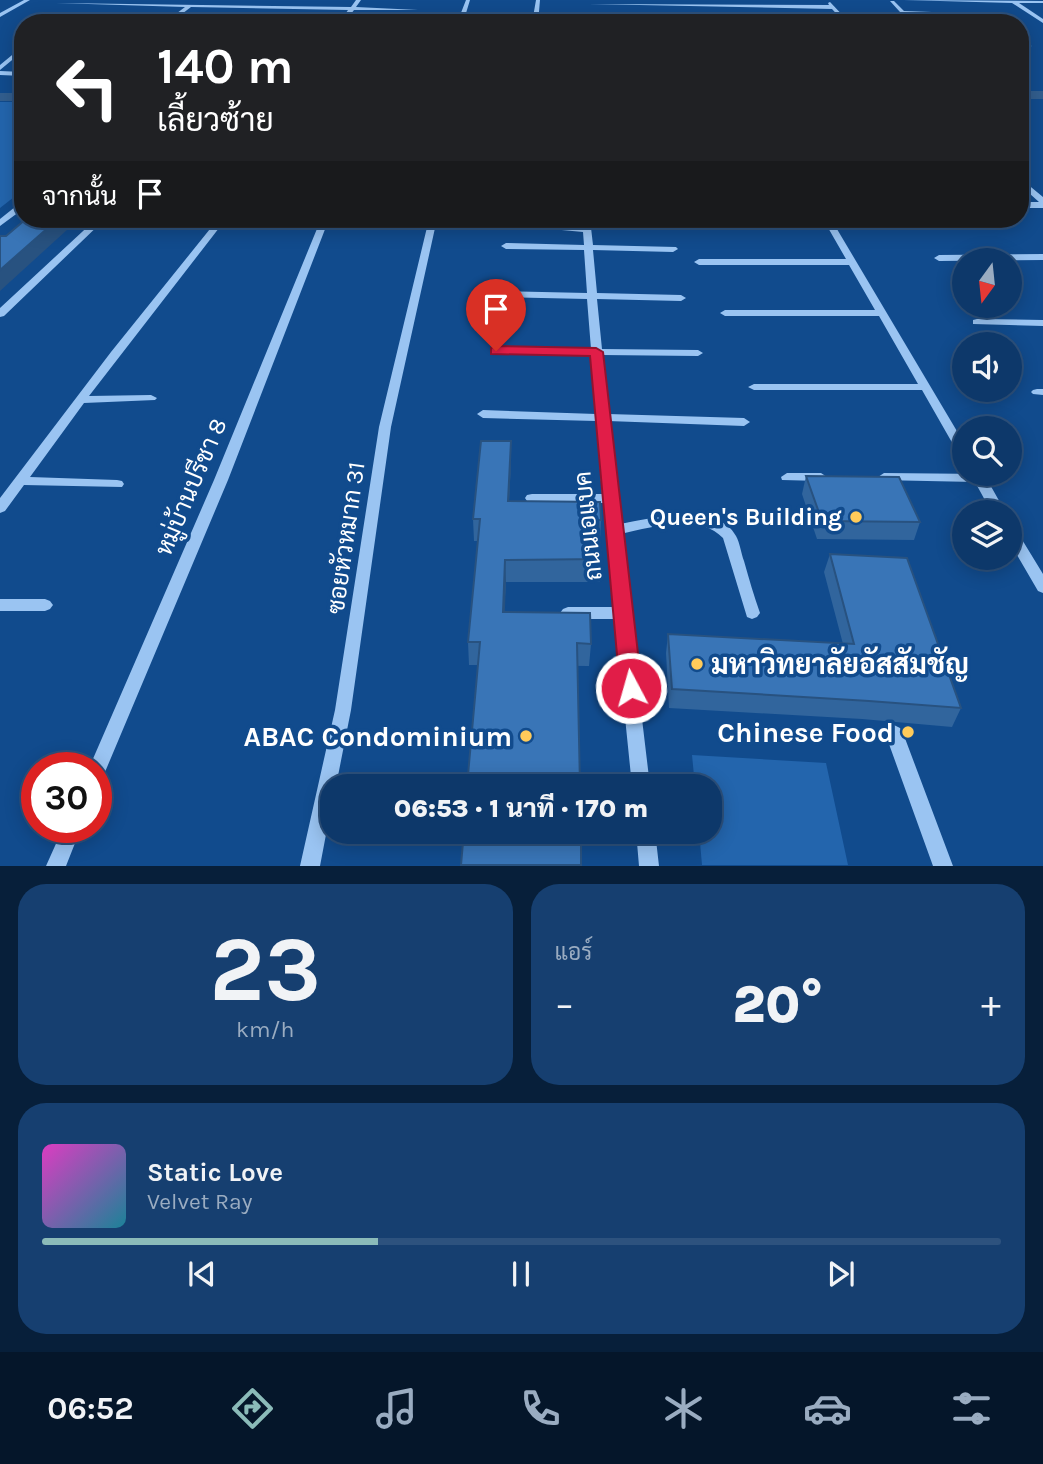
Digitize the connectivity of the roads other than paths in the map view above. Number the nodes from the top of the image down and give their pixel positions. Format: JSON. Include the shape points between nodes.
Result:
{"nodes":[{"id":1,"x":28,"y":0,"type":"edge"},
{"id":2,"x":198,"y":0,"type":"edge"},
{"id":3,"x":359,"y":0,"type":"edge"},
{"id":4,"x":827,"y":0,"type":"edge"},
{"id":5,"x":906,"y":0,"type":"edge"},
{"id":6,"x":947,"y":1,"type":"edge"},
{"id":7,"x":1012,"y":1,"type":"edge"},
{"id":8,"x":592,"y":2,"type":"edge"},
{"id":9,"x":892,"y":2,"type":"dead end"},
{"id":10,"x":1043,"y":2,"type":"edge"},
{"id":11,"x":58,"y":3,"type":"dead end"},
{"id":12,"x":190,"y":6,"type":"junction"},
{"id":13,"x":833,"y":7,"type":"junction"},
{"id":14,"x":352,"y":9,"type":"junction"},
{"id":15,"x":415,"y":10,"type":"dead end"},
{"id":16,"x":904,"y":13,"type":"joint"},
{"id":17,"x":179,"y":14,"type":"edge"},
{"id":18,"x":348,"y":14,"type":"edge"},
{"id":19,"x":840,"y":14,"type":"edge"},
{"id":20,"x":965,"y":14,"type":"junction"},
{"id":21,"x":984,"y":14,"type":"dead end"},
{"id":22,"x":0,"y":15,"type":"edge"},
{"id":23,"x":1043,"y":21,"type":"edge"},
{"id":24,"x":14,"y":56,"type":"edge"},
{"id":25,"x":0,"y":68,"type":"edge"},
{"id":26,"x":1029,"y":189,"type":"edge"},
{"id":27,"x":1043,"y":204,"type":"edge"},
{"id":28,"x":14,"y":212,"type":"edge"},
{"id":29,"x":0,"y":223,"type":"edge"},
{"id":30,"x":91,"y":228,"type":"edge"},
{"id":31,"x":215,"y":228,"type":"edge"},
{"id":32,"x":321,"y":228,"type":"edge"},
{"id":33,"x":431,"y":228,"type":"edge"},
{"id":34,"x":586,"y":228,"type":"edge"},
{"id":35,"x":832,"y":228,"type":"edge"},
{"id":36,"x":506,"y":246,"type":"dead end"},
{"id":37,"x":586,"y":248,"type":"junction"},
{"id":38,"x":673,"y":249,"type":"dead end"},
{"id":39,"x":1043,"y":257,"type":"edge"},
{"id":40,"x":939,"y":258,"type":"dead end"},
{"id":41,"x":699,"y":262,"type":"dead end"},
{"id":42,"x":852,"y":262,"type":"junction"},
{"id":43,"x":491,"y":294,"type":"dead end"},
{"id":44,"x":590,"y":296,"type":"junction"},
{"id":45,"x":681,"y":298,"type":"dead end"},
{"id":46,"x":725,"y":313,"type":"dead end"},
{"id":47,"x":883,"y":313,"type":"junction"},
{"id":48,"x":0,"y":314,"type":"edge"},
{"id":49,"x":976,"y":321,"type":"dead end"},
{"id":50,"x":1043,"y":323,"type":"edge"},
{"id":51,"x":496,"y":351,"type":"dead end"},
{"id":52,"x":596,"y":352,"type":"junction"},
{"id":53,"x":698,"y":353,"type":"dead end"},
{"id":54,"x":754,"y":387,"type":"dead end"},
{"id":55,"x":925,"y":387,"type":"junction"},
{"id":56,"x":151,"y":398,"type":"dead end"},
{"id":57,"x":82,"y":400,"type":"junction"},
{"id":58,"x":483,"y":414,"type":"dead end"},
{"id":59,"x":602,"y":417,"type":"junction"},
{"id":60,"x":744,"y":422,"type":"dead end"},
{"id":61,"x":952,"y":433,"type":"edge"},
{"id":62,"x":952,"y":476,"type":"edge"},
{"id":63,"x":787,"y":477,"type":"dead end"},
{"id":64,"x":842,"y":477,"type":"edge"},
{"id":65,"x":869,"y":477,"type":"edge"},
{"id":66,"x":22,"y":481,"type":"junction"},
{"id":67,"x":117,"y":484,"type":"dead end"},
{"id":68,"x":532,"y":498,"type":"edge"},
{"id":69,"x":610,"y":499,"type":"junction"},
{"id":70,"x":0,"y":508,"type":"edge"},
{"id":71,"x":613,"y":530,"type":"junction"},
{"id":72,"x":1022,"y":551,"type":"edge"},
{"id":73,"x":1043,"y":587,"type":"edge"},
{"id":74,"x":0,"y":605,"type":"edge"},
{"id":75,"x":45,"y":605,"type":"dead end"},
{"id":76,"x":623,"y":613,"type":"junction"},
{"id":77,"x":752,"y":613,"type":"dead end"},
{"id":78,"x":547,"y":614,"type":"edge"},
{"id":79,"x":894,"y":733,"type":"dead end"},
{"id":80,"x":105,"y":752,"type":"edge"},
{"id":81,"x":640,"y":774,"type":"edge"},
{"id":82,"x":66,"y":843,"type":"edge"},
{"id":83,"x":646,"y":844,"type":"edge"},
{"id":84,"x":56,"y":866,"type":"edge"},
{"id":85,"x":310,"y":866,"type":"edge"},
{"id":86,"x":649,"y":866,"type":"edge"},
{"id":87,"x":943,"y":866,"type":"edge"}],
"edges":[{"from":1,"to":22,"type":"street"},
{"from":2,"to":12,"type":"street"},
{"from":3,"to":14,"type":"street"},
{"from":4,"to":13,"type":"street"},
{"from":5,"to":6,"type":"street"},
{"from":6,"to":7,"type":"street"},
{"from":6,"to":20,"type":"street"},
{"from":7,"to":10,"type":"street"},
{"from":7,"to":23,"type":"street"},
{"from":8,"to":13,"type":"street"},
{"from":9,"to":16,"type":"street"},
{"from":11,"to":12,"type":"street"},
{"from":12,"to":14,"type":"street"},
{"from":12,"to":17,"type":"street"},
{"from":13,"to":19,"type":"street"},
{"from":14,"to":15,"type":"street"},
{"from":14,"to":18,"type":"street"},
{"from":16,"to":20,"type":"street"},
{"from":20,"to":21,"type":"street"},
{"from":24,"to":25,"type":"street"},
{"from":26,"to":27,"type":"street"},
{"from":28,"to":29,"type":"street"},
{"from":30,"to":48,"type":"street"},
{"from":31,"to":57,"type":"street"},
{"from":32,"to":80,"type":"street","name":"หมู่บ้านปรีชา 8","via":[[221,480]]},
{"from":33,"to":85,"type":"street","name":"ซอยหัวหมาก 31","via":[[385,427],[343,710]]},
{"from":34,"to":37,"type":"street","name":"ถนนเอแบค"},
{"from":35,"to":42,"type":"street"},
{"from":36,"to":37,"type":"street"},
{"from":37,"to":38,"type":"street"},
{"from":37,"to":44,"type":"street","name":"ถนนเอแบค"},
{"from":39,"to":40,"type":"street"},
{"from":41,"to":42,"type":"street"},
{"from":42,"to":47,"type":"street"},
{"from":43,"to":44,"type":"street"},
{"from":44,"to":45,"type":"street"},
{"from":44,"to":52,"type":"street","name":"ถนนเอแบค"},
{"from":46,"to":47,"type":"street"},
{"from":47,"to":55,"type":"street"},
{"from":49,"to":50,"type":"street"},
{"from":51,"to":52,"type":"street"},
{"from":52,"to":53,"type":"street"},
{"from":52,"to":59,"type":"street","name":"ถนนเอแบค"},
{"from":54,"to":55,"type":"street"},
{"from":55,"to":61,"type":"street"},
{"from":56,"to":57,"type":"street"},
{"from":57,"to":66,"type":"street"},
{"from":58,"to":59,"type":"street"},
{"from":59,"to":60,"type":"street"},
{"from":59,"to":69,"type":"street","name":"ถนนเอแบค"},
{"from":62,"to":65,"type":"street"},
{"from":63,"to":64,"type":"street"},
{"from":66,"to":67,"type":"street"},
{"from":66,"to":70,"type":"street"},
{"from":68,"to":69,"type":"street"},
{"from":69,"to":71,"type":"street","name":"ถนนเอแบค"},
{"from":71,"to":76,"type":"street","name":"ถนนเอแบค"},
{"from":71,"to":77,"type":"street","via":[[682,520],[706,520],[722,526]]},
{"from":72,"to":73,"type":"street"},
{"from":74,"to":75,"type":"street"},
{"from":76,"to":78,"type":"street"},
{"from":76,"to":81,"type":"street","name":"ถนนเอแบค"},
{"from":79,"to":87,"type":"street"},
{"from":82,"to":84,"type":"street"},
{"from":83,"to":86,"type":"street"}]}
